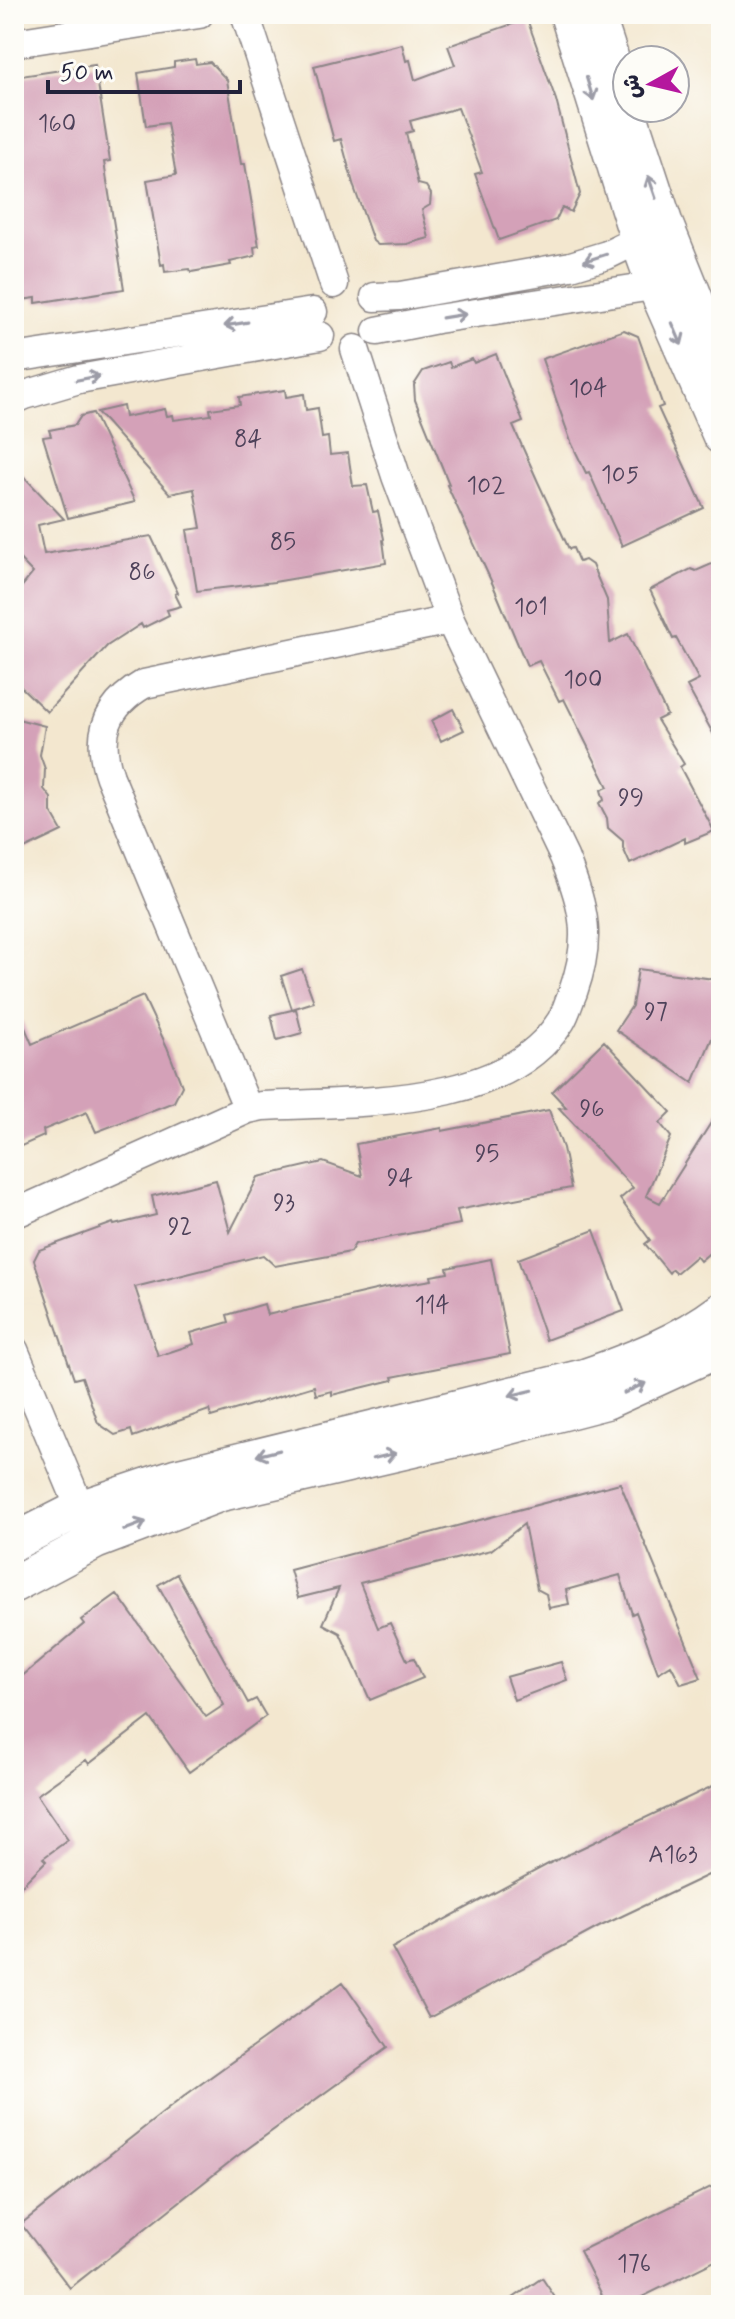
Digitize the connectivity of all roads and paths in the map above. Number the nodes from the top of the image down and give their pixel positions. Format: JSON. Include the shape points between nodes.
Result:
{"nodes":[{"id":1,"x":199,"y":14,"type":"edge"},
{"id":2,"x":245,"y":14,"type":"edge"},
{"id":3,"x":568,"y":14,"type":"edge"},
{"id":4,"x":596,"y":14,"type":"edge"},
{"id":5,"x":14,"y":43,"type":"edge"},
{"id":6,"x":652,"y":233,"type":"junction"},
{"id":7,"x":334,"y":284,"type":"junction"},
{"id":8,"x":671,"y":284,"type":"junction"},
{"id":9,"x":375,"y":297,"type":"junction"},
{"id":10,"x":317,"y":324,"type":"junction"},
{"id":11,"x":377,"y":331,"type":"junction"},
{"id":12,"x":355,"y":349,"type":"junction"},
{"id":13,"x":14,"y":358,"type":"edge"},
{"id":14,"x":721,"y":364,"type":"edge"},
{"id":15,"x":14,"y":400,"type":"edge"},
{"id":16,"x":721,"y":436,"type":"edge"},
{"id":17,"x":450,"y":620,"type":"junction"},
{"id":18,"x":248,"y":1109,"type":"junction"},
{"id":19,"x":14,"y":1214,"type":"edge"},
{"id":20,"x":721,"y":1311,"type":"edge"},
{"id":21,"x":721,"y":1343,"type":"edge"},
{"id":22,"x":14,"y":1350,"type":"edge"},
{"id":23,"x":79,"y":1509,"type":"junction"},
{"id":24,"x":95,"y":1541,"type":"junction"},
{"id":25,"x":14,"y":1542,"type":"edge"},
{"id":26,"x":14,"y":1584,"type":"edge"}],
"edges":[{"from":1,"to":5,"type":"street"},
{"from":2,"to":7,"type":"street"},
{"from":3,"to":6,"type":"street","one_way":true},
{"from":6,"to":4,"type":"street","one_way":true},
{"from":6,"to":8,"type":"street"},
{"from":6,"to":9,"type":"street","one_way":true,"via":[[553,270]]},
{"from":7,"to":9,"type":"street","via":[[352,282]]},
{"from":7,"to":10,"type":"street","via":[[316,300]]},
{"from":11,"to":8,"type":"street","one_way":true},
{"from":8,"to":14,"type":"street"},
{"from":8,"to":16,"type":"street","one_way":true},
{"from":9,"to":11,"type":"street","via":[[381,313]]},
{"from":10,"to":12,"type":"street","via":[[336,348]]},
{"from":10,"to":13,"type":"street","one_way":true},
{"from":15,"to":10,"type":"street","one_way":true,"via":[[79,379]]},
{"from":11,"to":12,"type":"street"},
{"from":12,"to":17,"type":"street"},
{"from":17,"to":18,"type":"street","via":[[580,894],[585,935],[579,975],[562,1020],[509,1069],[474,1083],[370,1102]]},
{"from":17,"to":18,"type":"street","via":[[144,684],[115,706],[107,723],[104,759]]},
{"from":18,"to":19,"type":"street"},
{"from":20,"to":23,"type":"street","one_way":true,"via":[[678,1339],[585,1377],[214,1466]]},
{"from":24,"to":21,"type":"street","one_way":true,"via":[[221,1493],[606,1401]]},
{"from":22,"to":23,"type":"street"},
{"from":23,"to":24,"type":"street"},
{"from":23,"to":25,"type":"street"},
{"from":24,"to":26,"type":"street"}]}
